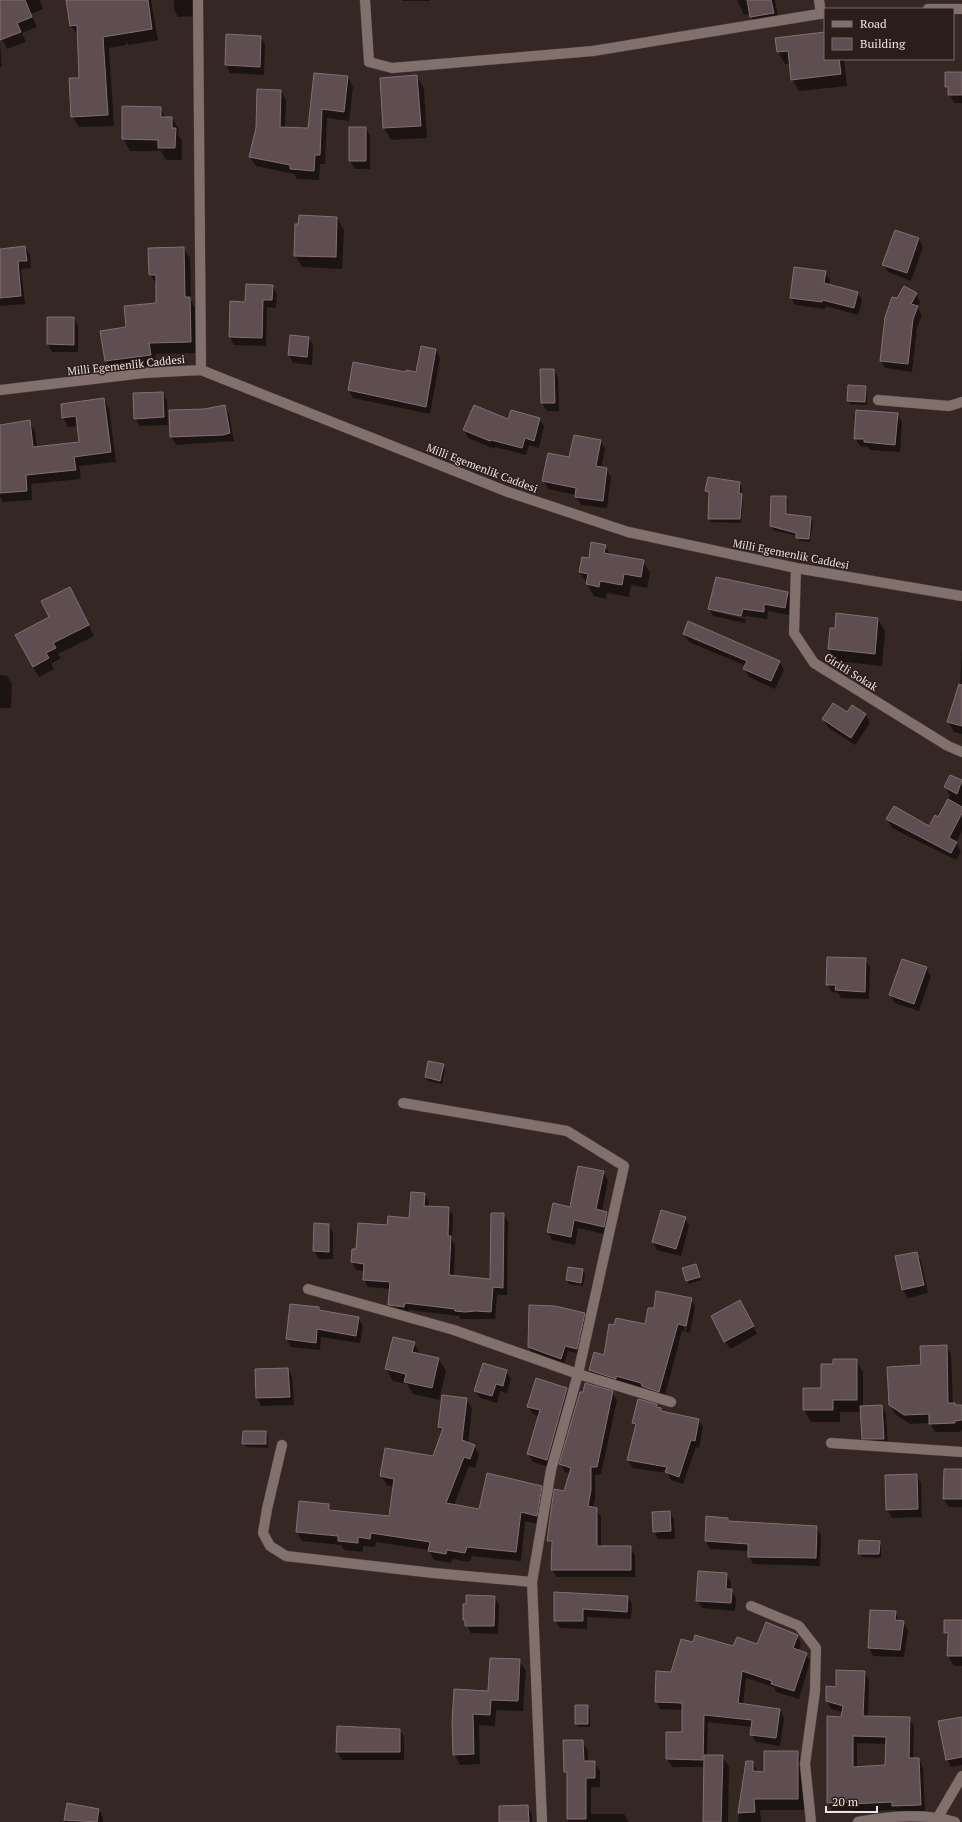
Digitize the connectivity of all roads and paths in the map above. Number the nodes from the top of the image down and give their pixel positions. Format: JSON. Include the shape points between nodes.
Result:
{"nodes":[{"id":1,"x":198,"y":0,"type":"edge"},
{"id":2,"x":365,"y":0,"type":"edge"},
{"id":3,"x":819,"y":0,"type":"edge"},
{"id":4,"x":823,"y":13,"type":"edge"},
{"id":5,"x":201,"y":370,"type":"junction"},
{"id":6,"x":0,"y":390,"type":"edge"},
{"id":7,"x":878,"y":400,"type":"dead end"},
{"id":8,"x":962,"y":402,"type":"edge"},
{"id":9,"x":796,"y":568,"type":"junction"},
{"id":10,"x":962,"y":596,"type":"edge"},
{"id":11,"x":962,"y":752,"type":"edge"},
{"id":12,"x":403,"y":1103,"type":"dead end"},
{"id":13,"x":308,"y":1289,"type":"dead end"},
{"id":14,"x":578,"y":1374,"type":"junction"},
{"id":15,"x":671,"y":1402,"type":"dead end"},
{"id":16,"x":831,"y":1443,"type":"dead end"},
{"id":17,"x":282,"y":1445,"type":"dead end"},
{"id":18,"x":962,"y":1452,"type":"edge"},
{"id":19,"x":532,"y":1582,"type":"junction"},
{"id":20,"x":752,"y":1606,"type":"dead end"},
{"id":21,"x":962,"y":1776,"type":"edge"},
{"id":22,"x":938,"y":1817,"type":"junction"},
{"id":23,"x":542,"y":1822,"type":"edge"},
{"id":24,"x":811,"y":1822,"type":"edge"},
{"id":25,"x":858,"y":1822,"type":"edge"},
{"id":26,"x":955,"y":1822,"type":"edge"}],
"edges":[{"from":1,"to":5,"type":"street"},
{"from":2,"to":4,"type":"street","via":[[369,62],[392,68],[594,50]]},
{"from":3,"to":4,"type":"street"},
{"from":5,"to":6,"type":"street","name":"Milli Egemenlik Caddesi","via":[[144,373]]},
{"from":5,"to":9,"type":"street","name":"Milli Egemenlik Caddesi","via":[[508,492],[628,532]]},
{"from":7,"to":8,"type":"street","via":[[949,406]]},
{"from":9,"to":10,"type":"street","name":"Milli Egemenlik Caddesi"},
{"from":9,"to":11,"type":"street","name":"Giritli Sokak","via":[[794,633],[814,663],[948,746]]},
{"from":12,"to":14,"type":"street","via":[[566,1131],[624,1166]]},
{"from":13,"to":14,"type":"street","via":[[454,1330]]},
{"from":14,"to":15,"type":"street"},
{"from":14,"to":19,"type":"street","via":[[551,1470]]},
{"from":16,"to":18,"type":"street"},
{"from":17,"to":19,"type":"street","via":[[264,1533],[270,1546],[286,1556]]},
{"from":19,"to":23,"type":"street"},
{"from":20,"to":24,"type":"street","via":[[799,1626],[816,1648],[815,1690],[805,1764]]},
{"from":21,"to":22,"type":"street"},
{"from":22,"to":25,"type":"street","via":[[879,1818]]},
{"from":22,"to":26,"type":"street"}]}
